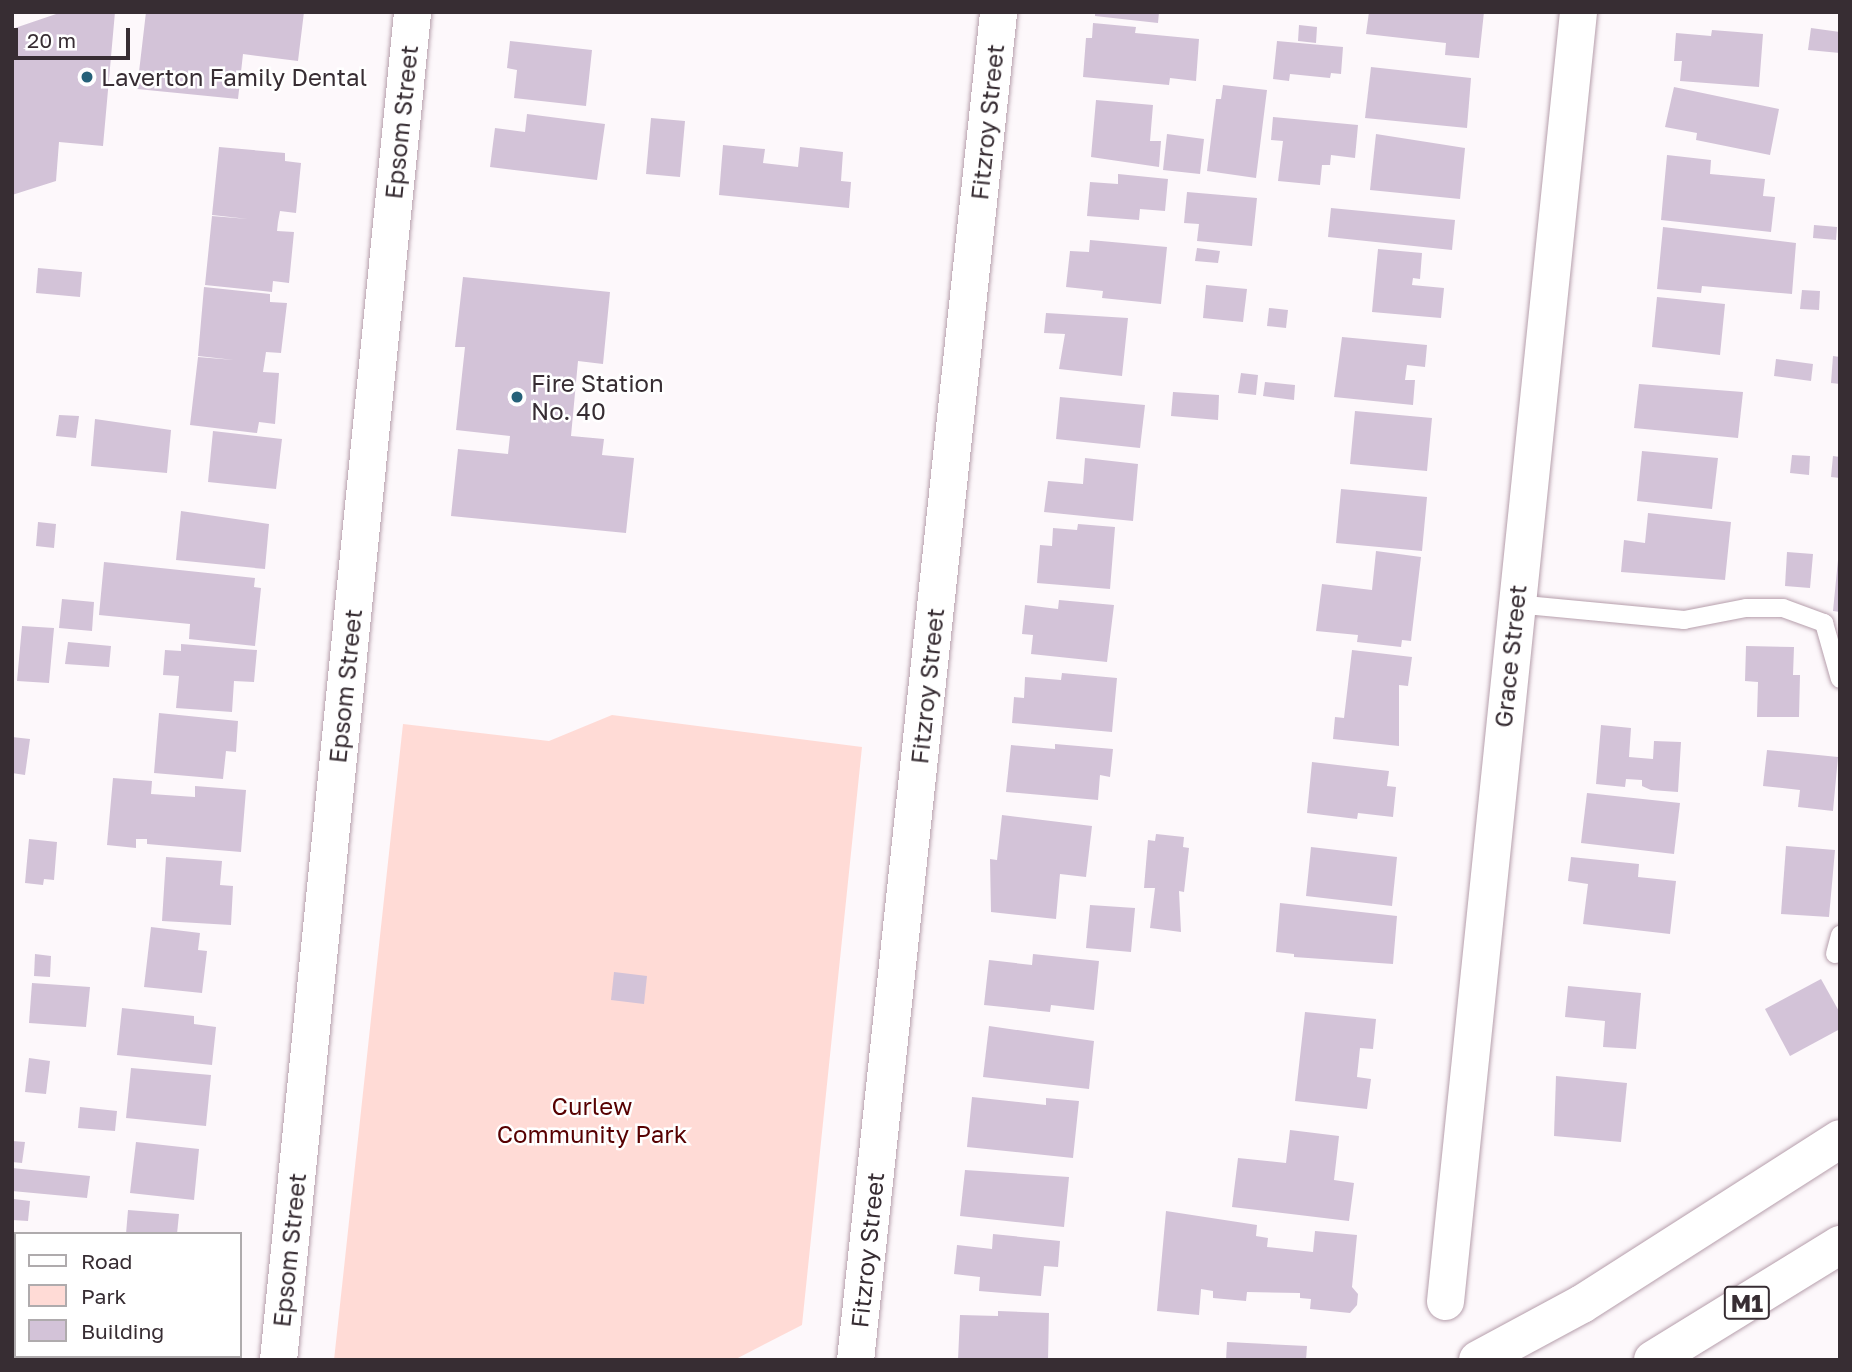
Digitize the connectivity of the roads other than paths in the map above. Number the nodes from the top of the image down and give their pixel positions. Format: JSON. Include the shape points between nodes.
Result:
{"nodes":[{"id":1,"x":412,"y":12,"type":"edge"},
{"id":2,"x":998,"y":12,"type":"edge"},
{"id":3,"x":1578,"y":12,"type":"edge"},
{"id":4,"x":1515,"y":604,"type":"junction"},
{"id":5,"x":1832,"y":628,"type":"edge"},
{"id":6,"x":1840,"y":679,"type":"edge"},
{"id":7,"x":1840,"y":935,"type":"edge"},
{"id":8,"x":1835,"y":954,"type":"dead end"},
{"id":9,"x":1840,"y":1139,"type":"edge"},
{"id":10,"x":1840,"y":1245,"type":"edge"},
{"id":11,"x":1445,"y":1301,"type":"dead end"},
{"id":12,"x":278,"y":1360,"type":"edge"},
{"id":13,"x":855,"y":1360,"type":"edge"},
{"id":14,"x":1478,"y":1360,"type":"edge"},
{"id":15,"x":1653,"y":1360,"type":"edge"}],
"edges":[{"from":1,"to":12,"type":"street","name":"Epsom Street"},
{"from":2,"to":13,"type":"street","name":"Fitzroy Street"},
{"from":3,"to":4,"type":"street","name":"Grace Street"},
{"from":4,"to":5,"type":"lane","via":[[1684,620],[1746,608],[1783,608]]},
{"from":4,"to":11,"type":"street","name":"Grace Street"},
{"from":5,"to":6,"type":"lane"},
{"from":7,"to":8,"type":"lane"},
{"from":9,"to":14,"type":"highway","via":[[1583,1304]]},
{"from":10,"to":15,"type":"highway","number":"M1"}]}
